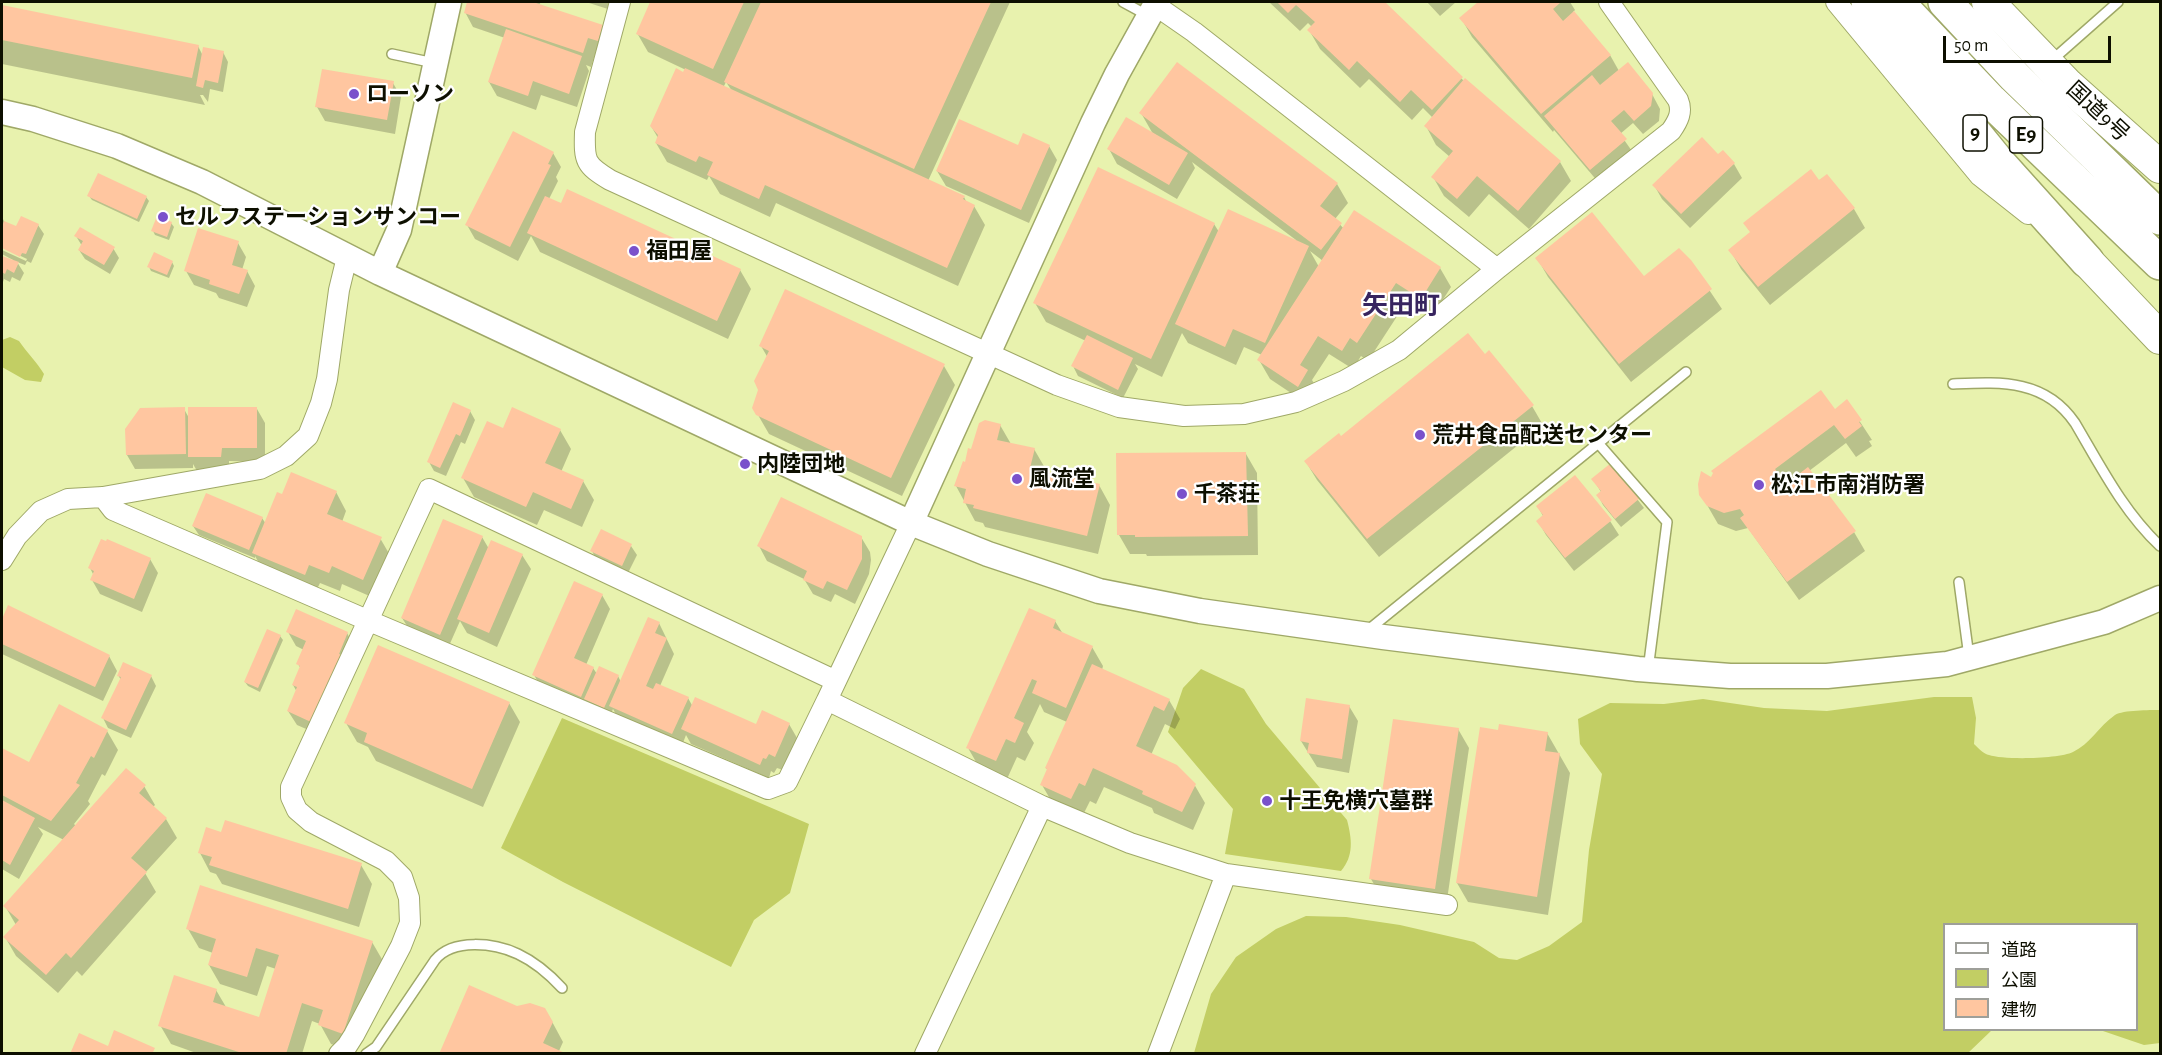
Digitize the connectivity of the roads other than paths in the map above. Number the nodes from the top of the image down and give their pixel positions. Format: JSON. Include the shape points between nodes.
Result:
{"nodes":[{"id":1,"x":449,"y":2,"type":"edge"},
{"id":2,"x":620,"y":2,"type":"edge"},
{"id":3,"x":1123,"y":2,"type":"edge"},
{"id":4,"x":1609,"y":2,"type":"edge"},
{"id":5,"x":1836,"y":2,"type":"edge"},
{"id":6,"x":1868,"y":2,"type":"edge"},
{"id":7,"x":1897,"y":2,"type":"edge"},
{"id":8,"x":1945,"y":2,"type":"edge"},
{"id":9,"x":1988,"y":2,"type":"edge"},
{"id":10,"x":2118,"y":2,"type":"edge"},
{"id":11,"x":1154,"y":7,"type":"edge"},
{"id":12,"x":392,"y":54,"type":"dead end"},
{"id":13,"x":436,"y":63,"type":"junction"},
{"id":14,"x":2048,"y":64,"type":"junction"},
{"id":15,"x":2,"y":112,"type":"edge"},
{"id":16,"x":2160,"y":167,"type":"edge"},
{"id":17,"x":2160,"y":218,"type":"edge"},
{"id":18,"x":347,"y":257,"type":"junction"},
{"id":19,"x":2087,"y":261,"type":"junction"},
{"id":20,"x":2160,"y":263,"type":"edge"},
{"id":21,"x":1497,"y":269,"type":"junction"},
{"id":22,"x":380,"y":273,"type":"junction"},
{"id":23,"x":2160,"y":338,"type":"edge"},
{"id":24,"x":987,"y":354,"type":"junction"},
{"id":25,"x":1686,"y":372,"type":"dead end"},
{"id":26,"x":1953,"y":384,"type":"dead end"},
{"id":27,"x":1598,"y":443,"type":"junction"},
{"id":28,"x":103,"y":497,"type":"junction"},
{"id":29,"x":911,"y":523,"type":"junction"},
{"id":30,"x":2160,"y":546,"type":"edge"},
{"id":31,"x":2,"y":560,"type":"edge"},
{"id":32,"x":1959,"y":582,"type":"dead end"},
{"id":33,"x":2160,"y":598,"type":"edge"},
{"id":34,"x":367,"y":620,"type":"junction"},
{"id":35,"x":1363,"y":634,"type":"junction"},
{"id":36,"x":1969,"y":657,"type":"junction"},
{"id":37,"x":1648,"y":670,"type":"junction"},
{"id":38,"x":836,"y":681,"type":"junction"},
{"id":39,"x":827,"y":700,"type":"junction"},
{"id":40,"x":1042,"y":806,"type":"junction"},
{"id":41,"x":1226,"y":874,"type":"junction"},
{"id":42,"x":1447,"y":905,"type":"dead end"},
{"id":43,"x":562,"y":988,"type":"dead end"},
{"id":44,"x":339,"y":1053,"type":"edge"},
{"id":45,"x":366,"y":1053,"type":"edge"},
{"id":46,"x":925,"y":1053,"type":"edge"},
{"id":47,"x":1158,"y":1053,"type":"edge"}],
"edges":[{"from":1,"to":13,"type":"street"},
{"from":2,"to":24,"type":"street","via":[[585,132],[584,152],[590,168]]},
{"from":3,"to":11,"type":"lane"},
{"from":4,"to":21,"type":"street","via":[[1678,100],[1677,122],[1671,131]]},
{"from":5,"to":19,"type":"street","via":[[1980,176]]},
{"from":6,"to":19,"type":"highway","number":"9","via":[[1998,162]]},
{"from":7,"to":20,"type":"highway","number":"E9","via":[[1991,101]]},
{"from":8,"to":17,"type":"highway","number":"E9"},
{"from":9,"to":14,"type":"highway","name":"国道9号"},
{"from":10,"to":14,"type":"lane"},
{"from":11,"to":21,"type":"street","via":[[1194,32]]},
{"from":11,"to":24,"type":"street","via":[[1117,74]]},
{"from":12,"to":13,"type":"lane"},
{"from":13,"to":22,"type":"street","via":[[399,230]]},
{"from":14,"to":16,"type":"highway","name":"国道9号"},
{"from":15,"to":18,"type":"street","via":[[138,155],[202,182]]},
{"from":18,"to":22,"type":"street"},
{"from":18,"to":28,"type":"street","via":[[327,379],[308,436],[286,456],[260,469]]},
{"from":19,"to":23,"type":"highway","number":"9"},
{"from":21,"to":24,"type":"street","via":[[1400,350],[1296,402],[1244,414],[1184,416],[1119,407]]},
{"from":22,"to":29,"type":"street"},
{"from":24,"to":29,"type":"street"},
{"from":25,"to":27,"type":"lane"},
{"from":26,"to":30,"type":"lane","via":[[2009,384],[2039,391],[2053,399],[2075,423],[2129,514]]},
{"from":27,"to":35,"type":"lane"},
{"from":27,"to":37,"type":"lane","via":[[1667,522]]},
{"from":28,"to":31,"type":"street","via":[[68,499],[41,510]]},
{"from":28,"to":34,"type":"street","via":[[112,510]]},
{"from":29,"to":35,"type":"street","via":[[1099,591],[1200,611]]},
{"from":29,"to":38,"type":"street"},
{"from":32,"to":36,"type":"lane"},
{"from":33,"to":36,"type":"street","via":[[2104,621]]},
{"from":34,"to":38,"type":"street","via":[[429,489]]},
{"from":34,"to":39,"type":"street","via":[[768,789],[787,782]]},
{"from":34,"to":44,"type":"street","via":[[291,787],[297,810],[311,822],[386,861],[402,877],[409,898],[410,922],[401,946],[354,1035]]},
{"from":35,"to":37,"type":"street"},
{"from":36,"to":37,"type":"street","via":[[1947,663],[1827,676],[1730,676]]},
{"from":38,"to":39,"type":"street"},
{"from":39,"to":40,"type":"street"},
{"from":40,"to":41,"type":"street","via":[[1130,843]]},
{"from":40,"to":46,"type":"street"},
{"from":41,"to":42,"type":"street"},
{"from":41,"to":47,"type":"street"},
{"from":43,"to":45,"type":"lane","via":[[517,954],[481,946],[452,947],[435,960],[376,1047]]}]}
